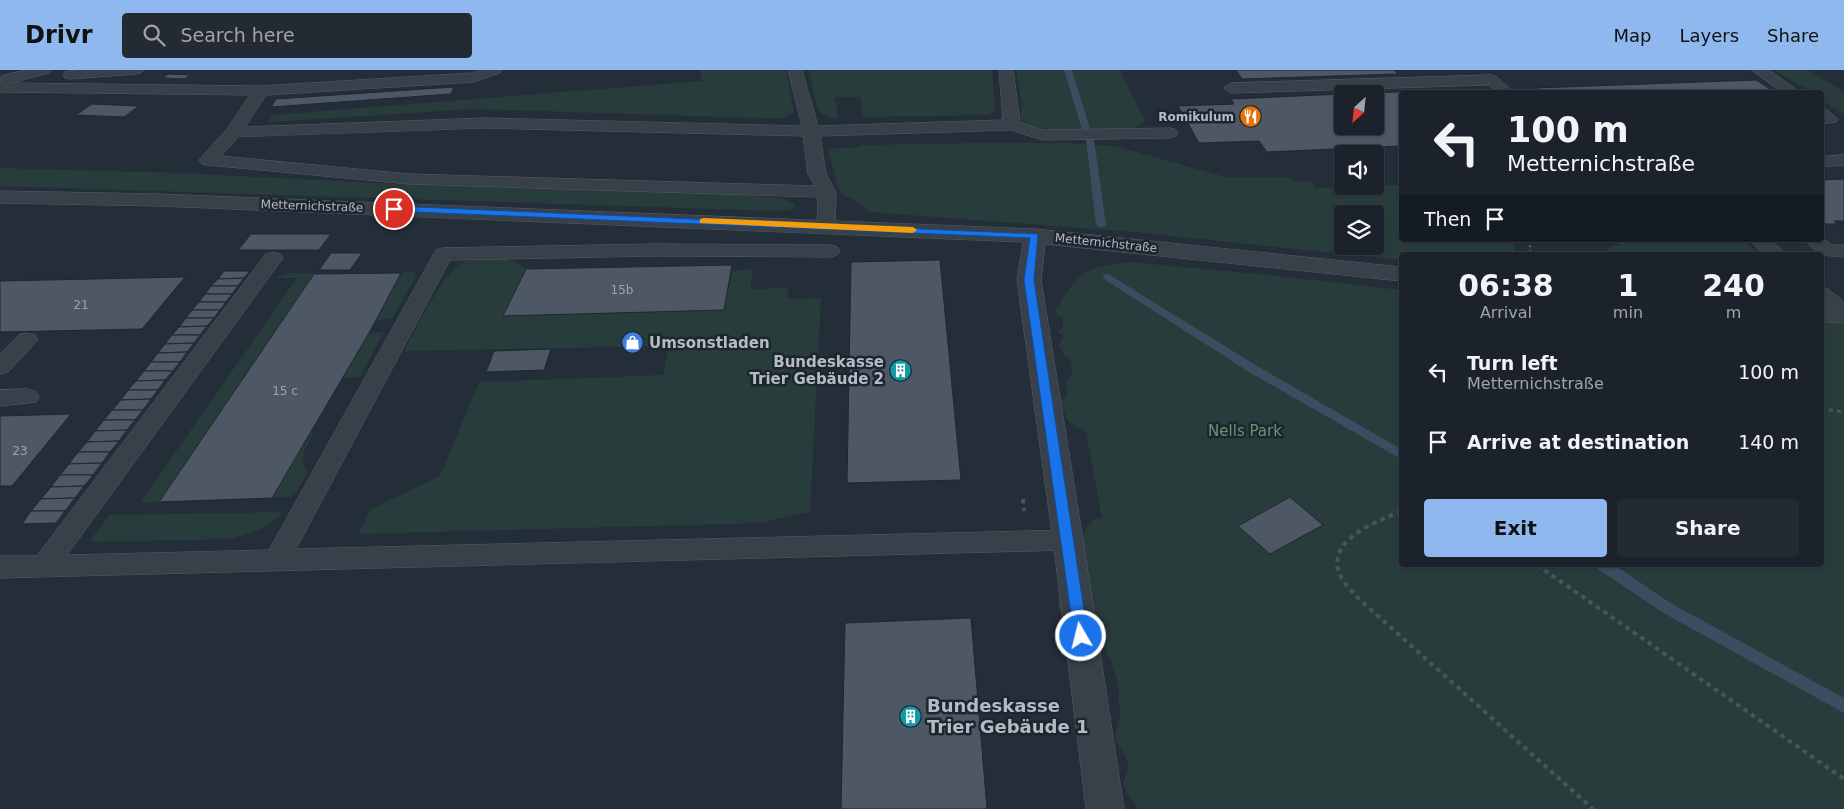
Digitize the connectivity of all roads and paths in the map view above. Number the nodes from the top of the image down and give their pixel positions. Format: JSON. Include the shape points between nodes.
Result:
{"nodes":[{"id":1,"x":44,"y":70,"type":"edge"},
{"id":2,"x":136,"y":70,"type":"edge"},
{"id":3,"x":495,"y":70,"type":"edge"},
{"id":4,"x":795,"y":70,"type":"edge"},
{"id":5,"x":1006,"y":70,"type":"edge"},
{"id":6,"x":1466,"y":70,"type":"edge"},
{"id":7,"x":1759,"y":70,"type":"edge"},
{"id":8,"x":1492,"y":80,"type":"junction"},
{"id":9,"x":2,"y":82,"type":"edge"},
{"id":10,"x":1232,"y":88,"type":"dead end"},
{"id":11,"x":1504,"y":90,"type":"edge"},
{"id":12,"x":1789,"y":90,"type":"edge"},
{"id":13,"x":261,"y":91,"type":"junction"},
{"id":14,"x":1824,"y":115,"type":"edge"},
{"id":15,"x":1824,"y":119,"type":"edge"},
{"id":16,"x":1012,"y":125,"type":"junction"},
{"id":17,"x":811,"y":131,"type":"junction"},
{"id":18,"x":233,"y":132,"type":"junction"},
{"id":19,"x":1170,"y":133,"type":"dead end"},
{"id":20,"x":1844,"y":160,"type":"edge"},
{"id":21,"x":1824,"y":162,"type":"edge"},
{"id":22,"x":827,"y":192,"type":"junction"},
{"id":23,"x":0,"y":198,"type":"edge"},
{"id":24,"x":826,"y":226,"type":"junction"},
{"id":25,"x":1035,"y":236,"type":"junction"},
{"id":26,"x":1761,"y":242,"type":"edge"},
{"id":27,"x":1816,"y":242,"type":"edge"},
{"id":28,"x":830,"y":251,"type":"dead end"},
{"id":29,"x":1844,"y":251,"type":"edge"},
{"id":30,"x":1773,"y":252,"type":"edge"},
{"id":31,"x":272,"y":258,"type":"dead end"},
{"id":32,"x":1399,"y":274,"type":"edge"},
{"id":33,"x":1824,"y":295,"type":"edge"},
{"id":34,"x":1844,"y":312,"type":"edge"},
{"id":35,"x":1824,"y":315,"type":"edge"},
{"id":36,"x":1844,"y":316,"type":"edge"},
{"id":37,"x":27,"y":340,"type":"dead end"},
{"id":38,"x":0,"y":367,"type":"edge"},
{"id":39,"x":28,"y":397,"type":"dead end"},
{"id":40,"x":0,"y":398,"type":"edge"},
{"id":41,"x":1824,"y":409,"type":"edge"},
{"id":42,"x":1844,"y":412,"type":"edge"},
{"id":43,"x":1399,"y":512,"type":"edge"},
{"id":44,"x":1068,"y":540,"type":"junction"},
{"id":45,"x":277,"y":559,"type":"junction"},
{"id":46,"x":44,"y":565,"type":"junction"},
{"id":47,"x":0,"y":567,"type":"edge"},
{"id":48,"x":1540,"y":567,"type":"edge"},
{"id":49,"x":1844,"y":779,"type":"edge"},
{"id":50,"x":1105,"y":809,"type":"edge"},
{"id":51,"x":1593,"y":809,"type":"edge"}],
"edges":[{"from":1,"to":9,"type":"lane"},
{"from":2,"to":9,"type":"lane"},
{"from":3,"to":13,"type":"lane","via":[[473,77]]},
{"from":4,"to":17,"type":"lane"},
{"from":5,"to":16,"type":"lane"},
{"from":6,"to":8,"type":"lane"},
{"from":7,"to":12,"type":"lane"},
{"from":8,"to":10,"type":"lane"},
{"from":8,"to":11,"type":"lane"},
{"from":9,"to":13,"type":"lane"},
{"from":13,"to":18,"type":"lane"},
{"from":14,"to":15,"type":"lane","via":[[1830,119]]},
{"from":16,"to":17,"type":"lane"},
{"from":16,"to":19,"type":"lane","via":[[1043,135]]},
{"from":17,"to":18,"type":"lane","via":[[485,123]]},
{"from":17,"to":22,"type":"lane","via":[[818,174]]},
{"from":18,"to":22,"type":"lane","via":[[208,160],[409,179]]},
{"from":20,"to":21,"type":"lane"},
{"from":22,"to":24,"type":"lane"},
{"from":23,"to":24,"type":"street","name":"Metternichstraße","via":[[159,200]]},
{"from":24,"to":25,"type":"street","name":"Metternichstraße"},
{"from":25,"to":32,"type":"street","name":"Metternichstraße"},
{"from":25,"to":44,"type":"street","via":[[1029,280]]},
{"from":26,"to":30,"type":"lane"},
{"from":27,"to":29,"type":"lane","via":[[1828,251]]},
{"from":28,"to":45,"type":"lane","via":[[443,254]]},
{"from":31,"to":46,"type":"lane"},
{"from":33,"to":34,"type":"lane"},
{"from":35,"to":36,"type":"street"},
{"from":37,"to":38,"type":"lane"},
{"from":39,"to":40,"type":"lane"},
{"from":41,"to":42,"type":"path"},
{"from":43,"to":51,"type":"path","via":[[1348,537],[1337,555],[1336,563],[1342,579],[1357,597]]},
{"from":44,"to":45,"type":"lane"},
{"from":44,"to":50,"type":"street"},
{"from":45,"to":46,"type":"lane"},
{"from":46,"to":47,"type":"lane"},
{"from":48,"to":49,"type":"path"}]}
